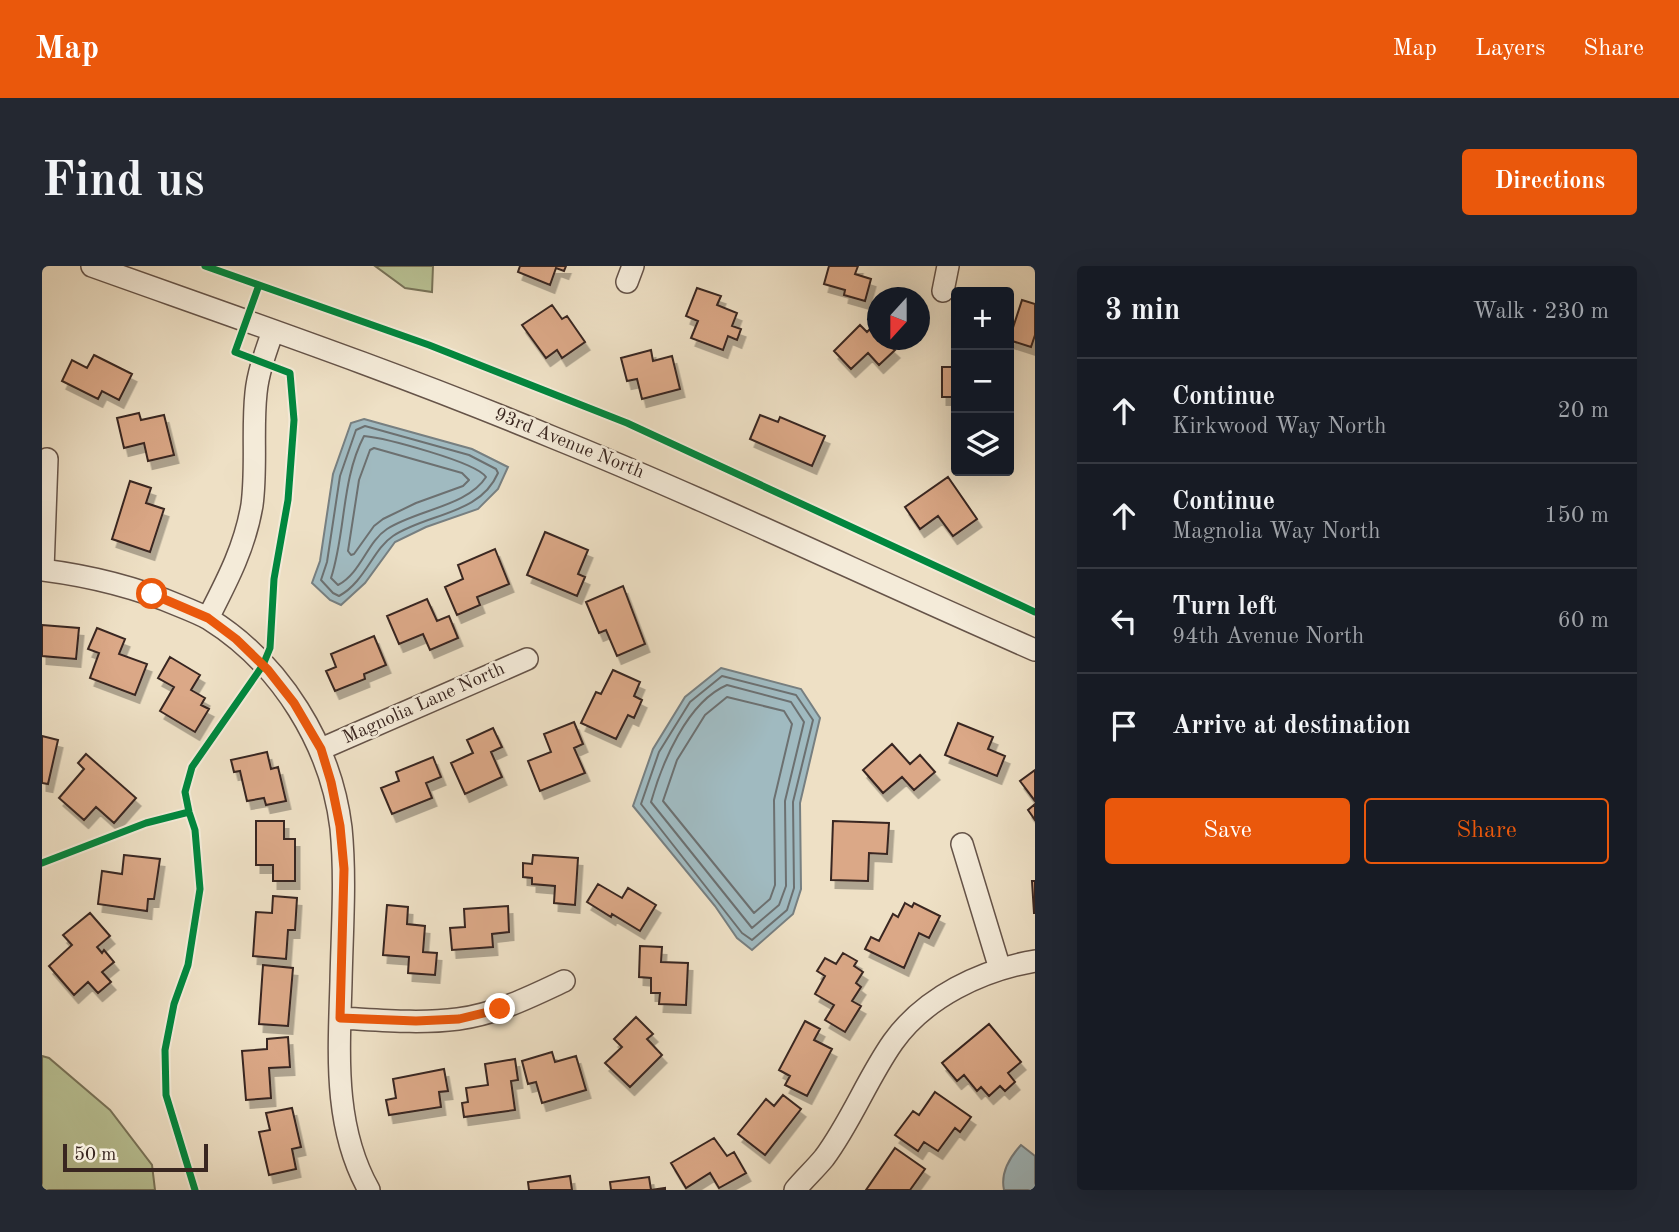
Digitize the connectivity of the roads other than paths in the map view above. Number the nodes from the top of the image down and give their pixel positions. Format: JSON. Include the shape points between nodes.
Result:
{"nodes":[{"id":1,"x":92,"y":266,"type":"edge"},
{"id":2,"x":948,"y":266,"type":"edge"},
{"id":3,"x":943,"y":291,"type":"dead end"},
{"id":4,"x":273,"y":331,"type":"junction"},
{"id":5,"x":47,"y":459,"type":"dead end"},
{"id":6,"x":42,"y":570,"type":"edge"},
{"id":7,"x":208,"y":618,"type":"junction"},
{"id":8,"x":1035,"y":650,"type":"edge"},
{"id":9,"x":527,"y":659,"type":"dead end"},
{"id":10,"x":321,"y":749,"type":"junction"},
{"id":11,"x":962,"y":844,"type":"dead end"},
{"id":12,"x":1035,"y":961,"type":"edge"},
{"id":13,"x":1000,"y":969,"type":"junction"},
{"id":14,"x":564,"y":981,"type":"dead end"},
{"id":15,"x":340,"y":1018,"type":"junction"},
{"id":16,"x":369,"y":1190,"type":"edge"},
{"id":17,"x":795,"y":1190,"type":"edge"}],
"edges":[{"from":1,"to":4,"type":"street","name":"93rd Avenue North"},
{"from":2,"to":3,"type":"street"},
{"from":4,"to":7,"type":"street","via":[[256,390],[256,463],[242,550]]},
{"from":4,"to":8,"type":"street","name":"93rd Avenue North","via":[[616,463]]},
{"from":5,"to":6,"type":"street"},
{"from":6,"to":7,"type":"street","via":[[101,578]]},
{"from":7,"to":10,"type":"street","via":[[268,670]]},
{"from":9,"to":10,"type":"street","name":"Magnolia Lane North"},
{"from":10,"to":15,"type":"street","via":[[343,858]]},
{"from":11,"to":13,"type":"street"},
{"from":12,"to":13,"type":"street"},
{"from":13,"to":17,"type":"street","via":[[955,988],[922,1011],[894,1040],[824,1157]]},
{"from":14,"to":15,"type":"street","via":[[500,1009],[459,1019]]},
{"from":15,"to":16,"type":"street","via":[[342,1110],[347,1137]]}]}
